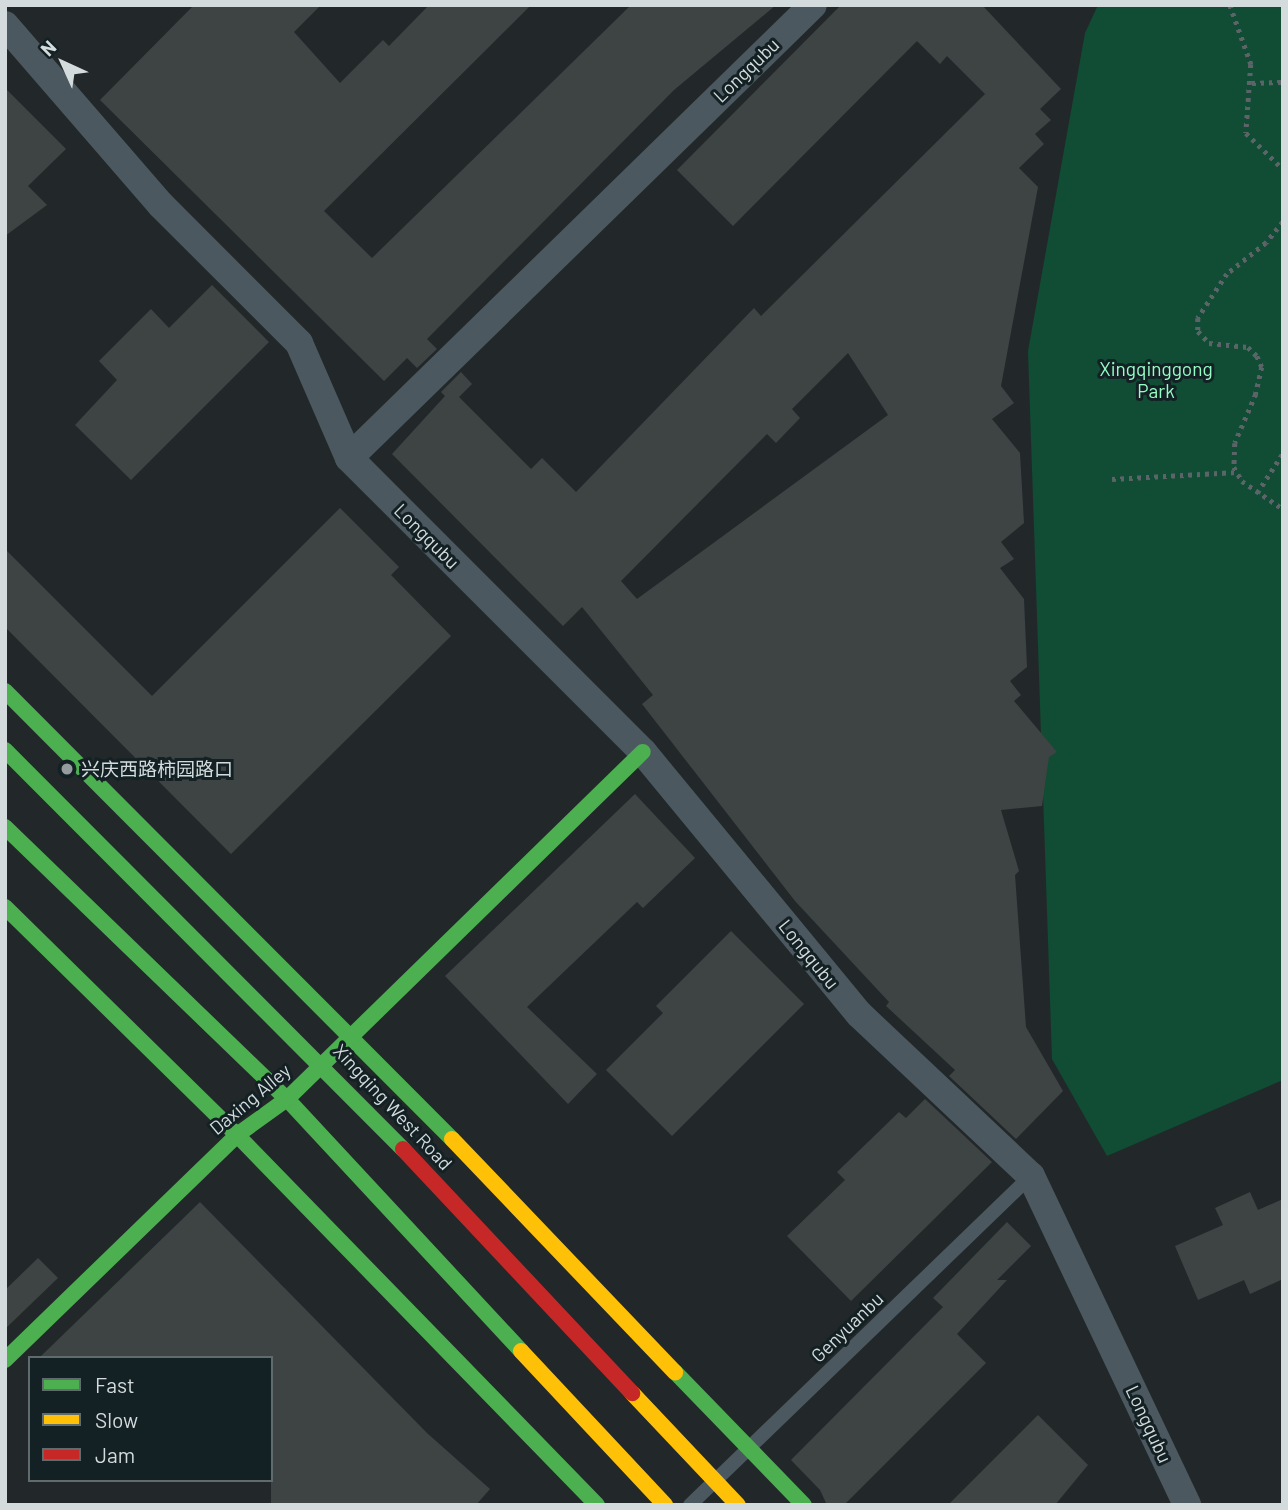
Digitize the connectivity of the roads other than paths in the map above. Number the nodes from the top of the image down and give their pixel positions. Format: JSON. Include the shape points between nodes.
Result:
{"nodes":[{"id":1,"x":813,"y":5,"type":"edge"},
{"id":2,"x":5,"y":25,"type":"edge"},
{"id":3,"x":349,"y":458,"type":"junction"},
{"id":4,"x":5,"y":691,"type":"edge"},
{"id":5,"x":5,"y":750,"type":"edge"},
{"id":6,"x":643,"y":752,"type":"junction"},
{"id":7,"x":5,"y":827,"type":"edge"},
{"id":8,"x":5,"y":907,"type":"edge"},
{"id":9,"x":351,"y":1035,"type":"junction"},
{"id":10,"x":322,"y":1063,"type":"junction"},
{"id":11,"x":287,"y":1099,"type":"junction"},
{"id":12,"x":237,"y":1135,"type":"junction"},
{"id":13,"x":1031,"y":1176,"type":"junction"},
{"id":14,"x":5,"y":1360,"type":"edge"},
{"id":15,"x":748,"y":1449,"type":"junction"},
{"id":16,"x":715,"y":1481,"type":"junction"},
{"id":17,"x":597,"y":1505,"type":"edge"},
{"id":18,"x":665,"y":1505,"type":"edge"},
{"id":19,"x":690,"y":1505,"type":"edge"},
{"id":20,"x":738,"y":1505,"type":"edge"},
{"id":21,"x":804,"y":1505,"type":"edge"},
{"id":22,"x":1187,"y":1505,"type":"edge"}],
"edges":[{"from":1,"to":3,"type":"street","name":"Longqubu"},
{"from":2,"to":3,"type":"street","name":"Longqubu","via":[[161,205],[299,342]]},
{"from":3,"to":6,"type":"street","name":"Longqubu"},
{"from":4,"to":9,"type":"street"},
{"from":5,"to":10,"type":"street","name":"Xingqing West Road"},
{"from":6,"to":9,"type":"street","name":"Daxing Alley"},
{"from":6,"to":13,"type":"street","name":"Longqubu","via":[[859,1014]]},
{"from":7,"to":11,"type":"street"},
{"from":8,"to":12,"type":"street"},
{"from":9,"to":10,"type":"street","name":"Daxing Alley"},
{"from":9,"to":15,"type":"street"},
{"from":10,"to":11,"type":"street","name":"Daxing Alley"},
{"from":10,"to":16,"type":"street","name":"Xingqing West Road"},
{"from":11,"to":12,"type":"street","name":"Daxing Alley"},
{"from":11,"to":18,"type":"street"},
{"from":12,"to":14,"type":"street","name":"Daxing Alley"},
{"from":12,"to":17,"type":"street"},
{"from":13,"to":15,"type":"lane","name":"Genyuanbu"},
{"from":13,"to":22,"type":"street","name":"Longqubu"},
{"from":15,"to":16,"type":"lane","name":"Genyuanbu"},
{"from":15,"to":21,"type":"street"},
{"from":16,"to":19,"type":"lane","name":"Genyuanbu"},
{"from":16,"to":20,"type":"street","name":"Xingqing West Road"}]}
